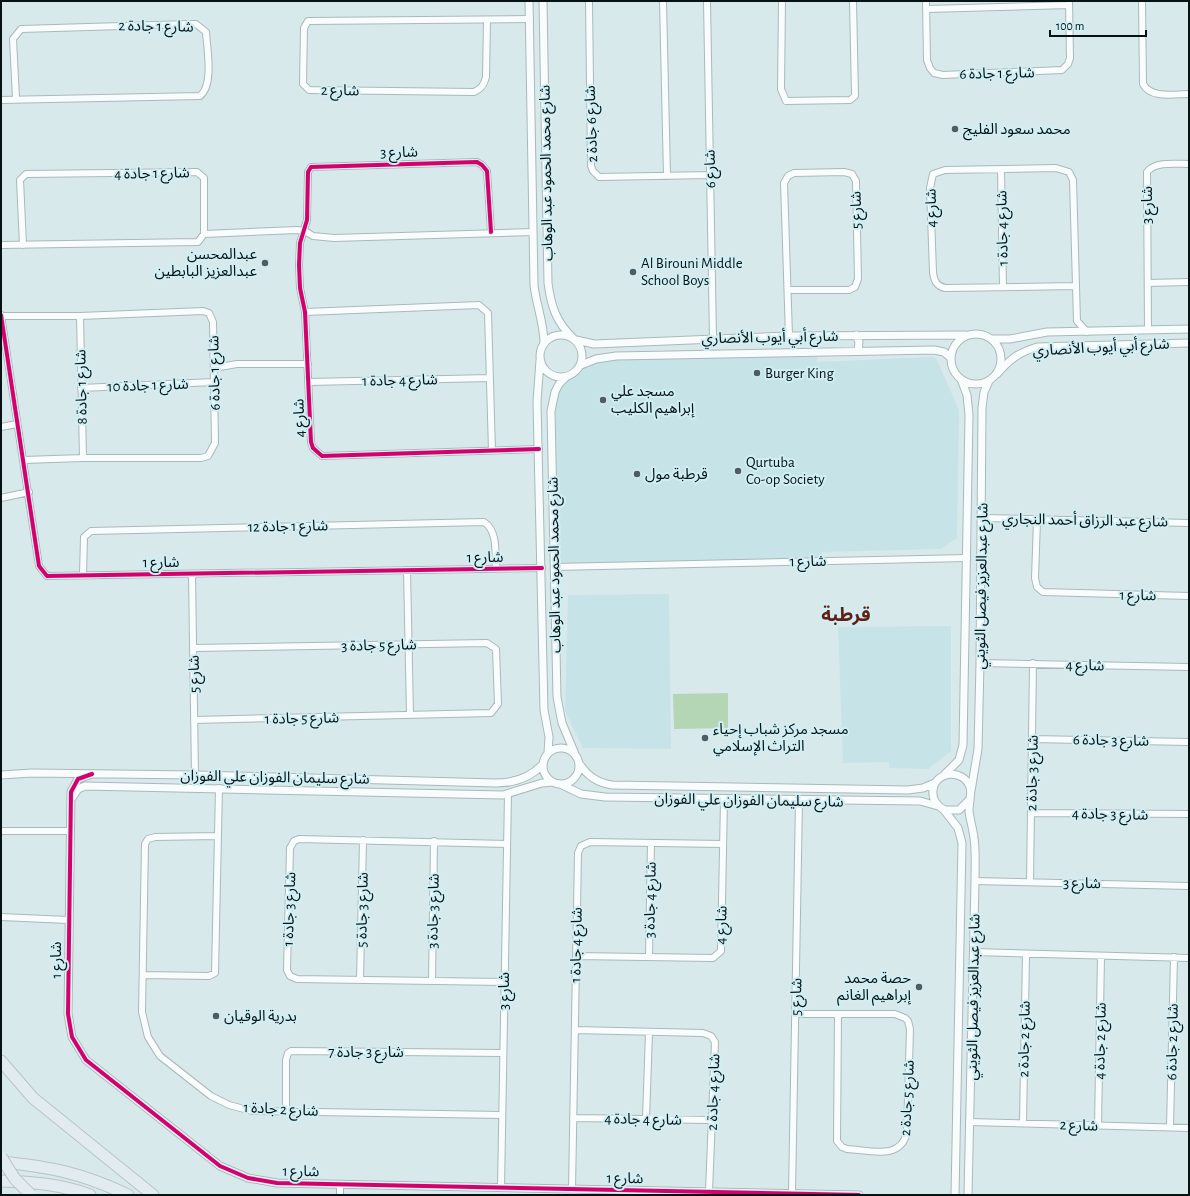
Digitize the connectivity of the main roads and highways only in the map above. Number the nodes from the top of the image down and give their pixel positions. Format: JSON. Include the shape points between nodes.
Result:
{"nodes":[{"id":1,"x":1,"y":1061,"type":"edge"},
{"id":2,"x":1,"y":1157,"type":"edge"},
{"id":3,"x":1,"y":1162,"type":"edge"},
{"id":4,"x":1,"y":1181,"type":"edge"},
{"id":5,"x":31,"y":1195,"type":"edge"},
{"id":6,"x":90,"y":1195,"type":"edge"},
{"id":7,"x":128,"y":1195,"type":"edge"},
{"id":8,"x":153,"y":1195,"type":"edge"}],
"edges":[{"from":1,"to":8,"type":"highway","via":[[33,1098]]},
{"from":2,"to":5,"type":"highway","bridge":true,"via":[[15,1179]]},
{"from":3,"to":7,"type":"highway","via":[[70,1172],[102,1182]]},
{"from":4,"to":6,"type":"highway","via":[[39,1183]]}]}
